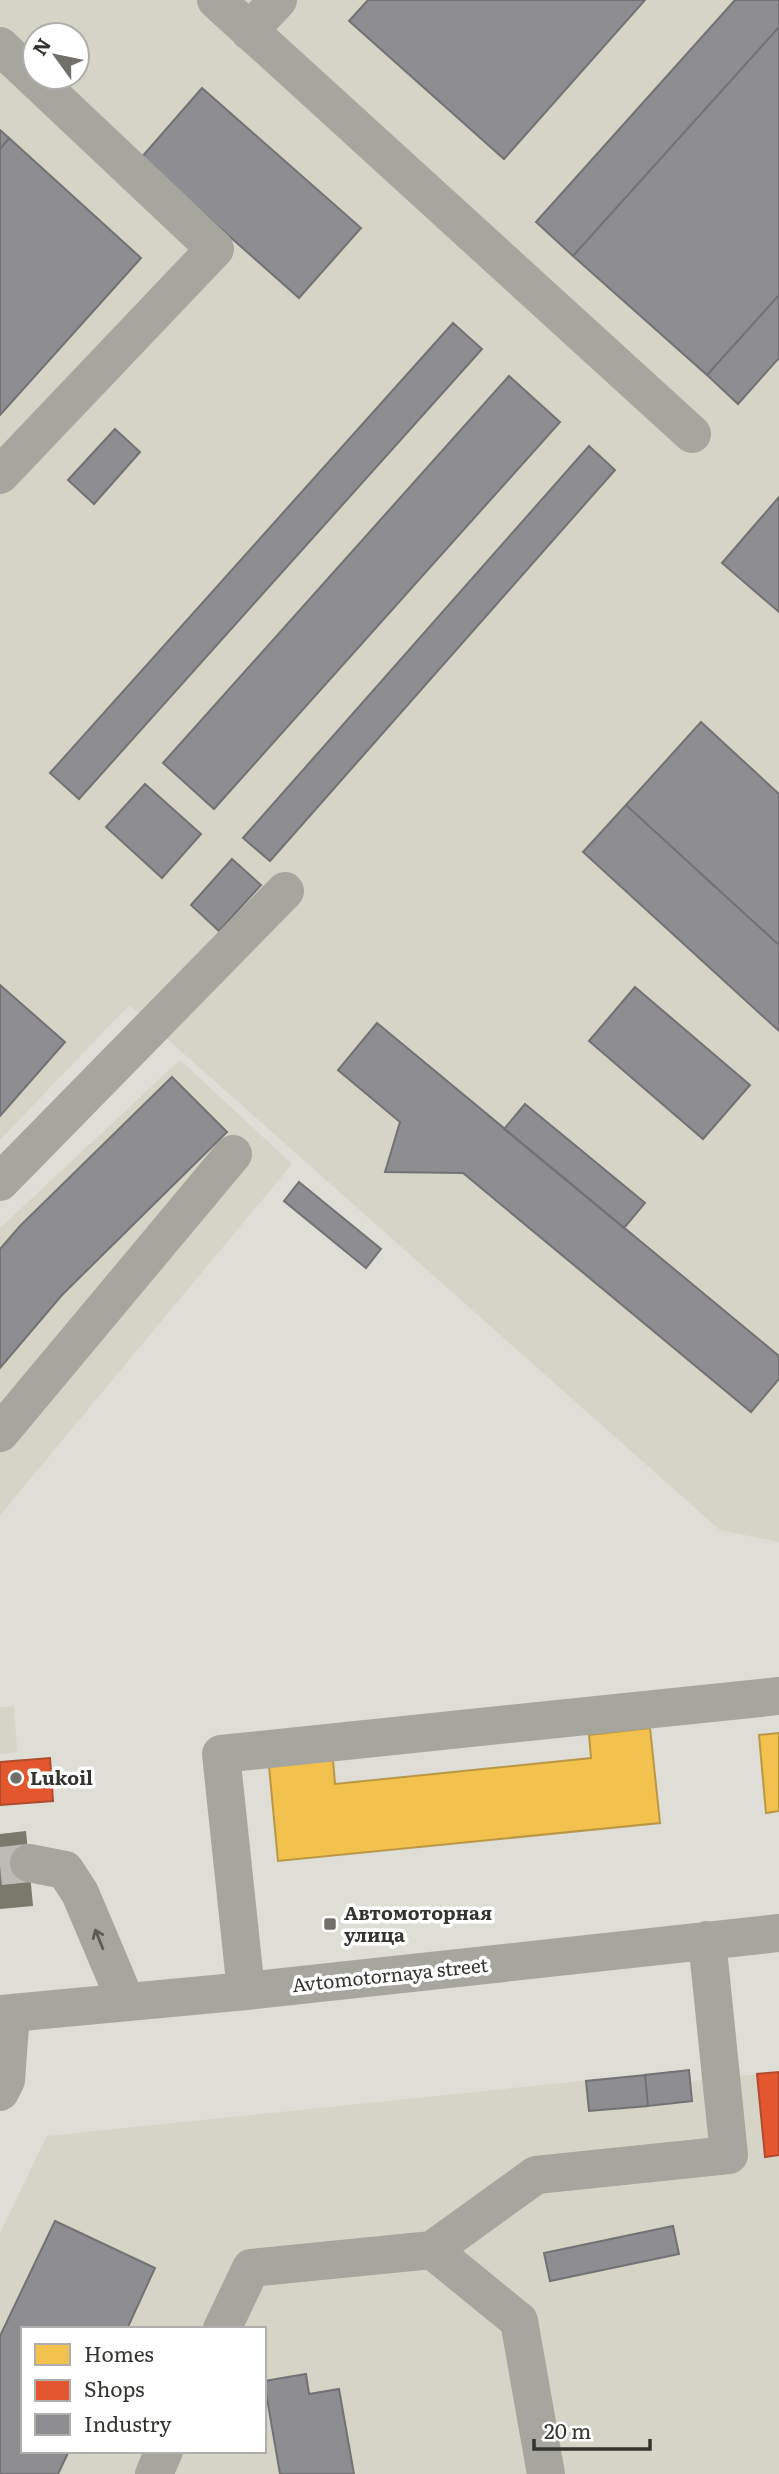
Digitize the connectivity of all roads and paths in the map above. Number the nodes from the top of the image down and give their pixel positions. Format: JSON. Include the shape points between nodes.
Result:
{"nodes":[{"id":1,"x":216,"y":0,"type":"edge"},
{"id":2,"x":278,"y":0,"type":"edge"},
{"id":3,"x":249,"y":31,"type":"junction"},
{"id":4,"x":0,"y":46,"type":"edge"},
{"id":5,"x":692,"y":433,"type":"dead end"},
{"id":6,"x":0,"y":475,"type":"edge"},
{"id":7,"x":285,"y":891,"type":"dead end"},
{"id":8,"x":233,"y":1154,"type":"dead end"},
{"id":9,"x":0,"y":1182,"type":"edge"},
{"id":10,"x":0,"y":1433,"type":"edge"},
{"id":11,"x":779,"y":1696,"type":"edge"},
{"id":12,"x":29,"y":1863,"type":"tunnel mouth"},
{"id":13,"x":779,"y":1933,"type":"edge"},
{"id":14,"x":708,"y":1940,"type":"junction"},
{"id":15,"x":246,"y":1991,"type":"junction"},
{"id":16,"x":126,"y":2002,"type":"junction"},
{"id":17,"x":5,"y":2013,"type":"edge"},
{"id":18,"x":0,"y":2092,"type":"edge"},
{"id":19,"x":432,"y":2249,"type":"junction"},
{"id":20,"x":223,"y":2327,"type":"edge"},
{"id":21,"x":163,"y":2453,"type":"edge"},
{"id":22,"x":154,"y":2474,"type":"edge"},
{"id":23,"x":546,"y":2474,"type":"edge"}],
"edges":[{"from":1,"to":3,"type":"street"},
{"from":2,"to":3,"type":"street"},
{"from":3,"to":5,"type":"street"},
{"from":4,"to":6,"type":"street","via":[[215,249]]},
{"from":7,"to":9,"type":"street"},
{"from":8,"to":10,"type":"street"},
{"from":11,"to":15,"type":"street","via":[[221,1754]]},
{"from":16,"to":12,"type":"street","one_way":true,"via":[[80,1893],[65,1870]]},
{"from":13,"to":14,"type":"street","name":"Avtomotornaya street"},
{"from":14,"to":15,"type":"street","name":"Avtomotornaya street"},
{"from":14,"to":19,"type":"street","via":[[729,2155],[536,2175]]},
{"from":15,"to":16,"type":"street","name":"Avtomotornaya street"},
{"from":16,"to":17,"type":"street","name":"Avtomotornaya street"},
{"from":17,"to":18,"type":"street","via":[[6,2080]]},
{"from":19,"to":20,"type":"street","via":[[251,2268]]},
{"from":19,"to":23,"type":"street","via":[[519,2321]]},
{"from":21,"to":22,"type":"street"}]}
